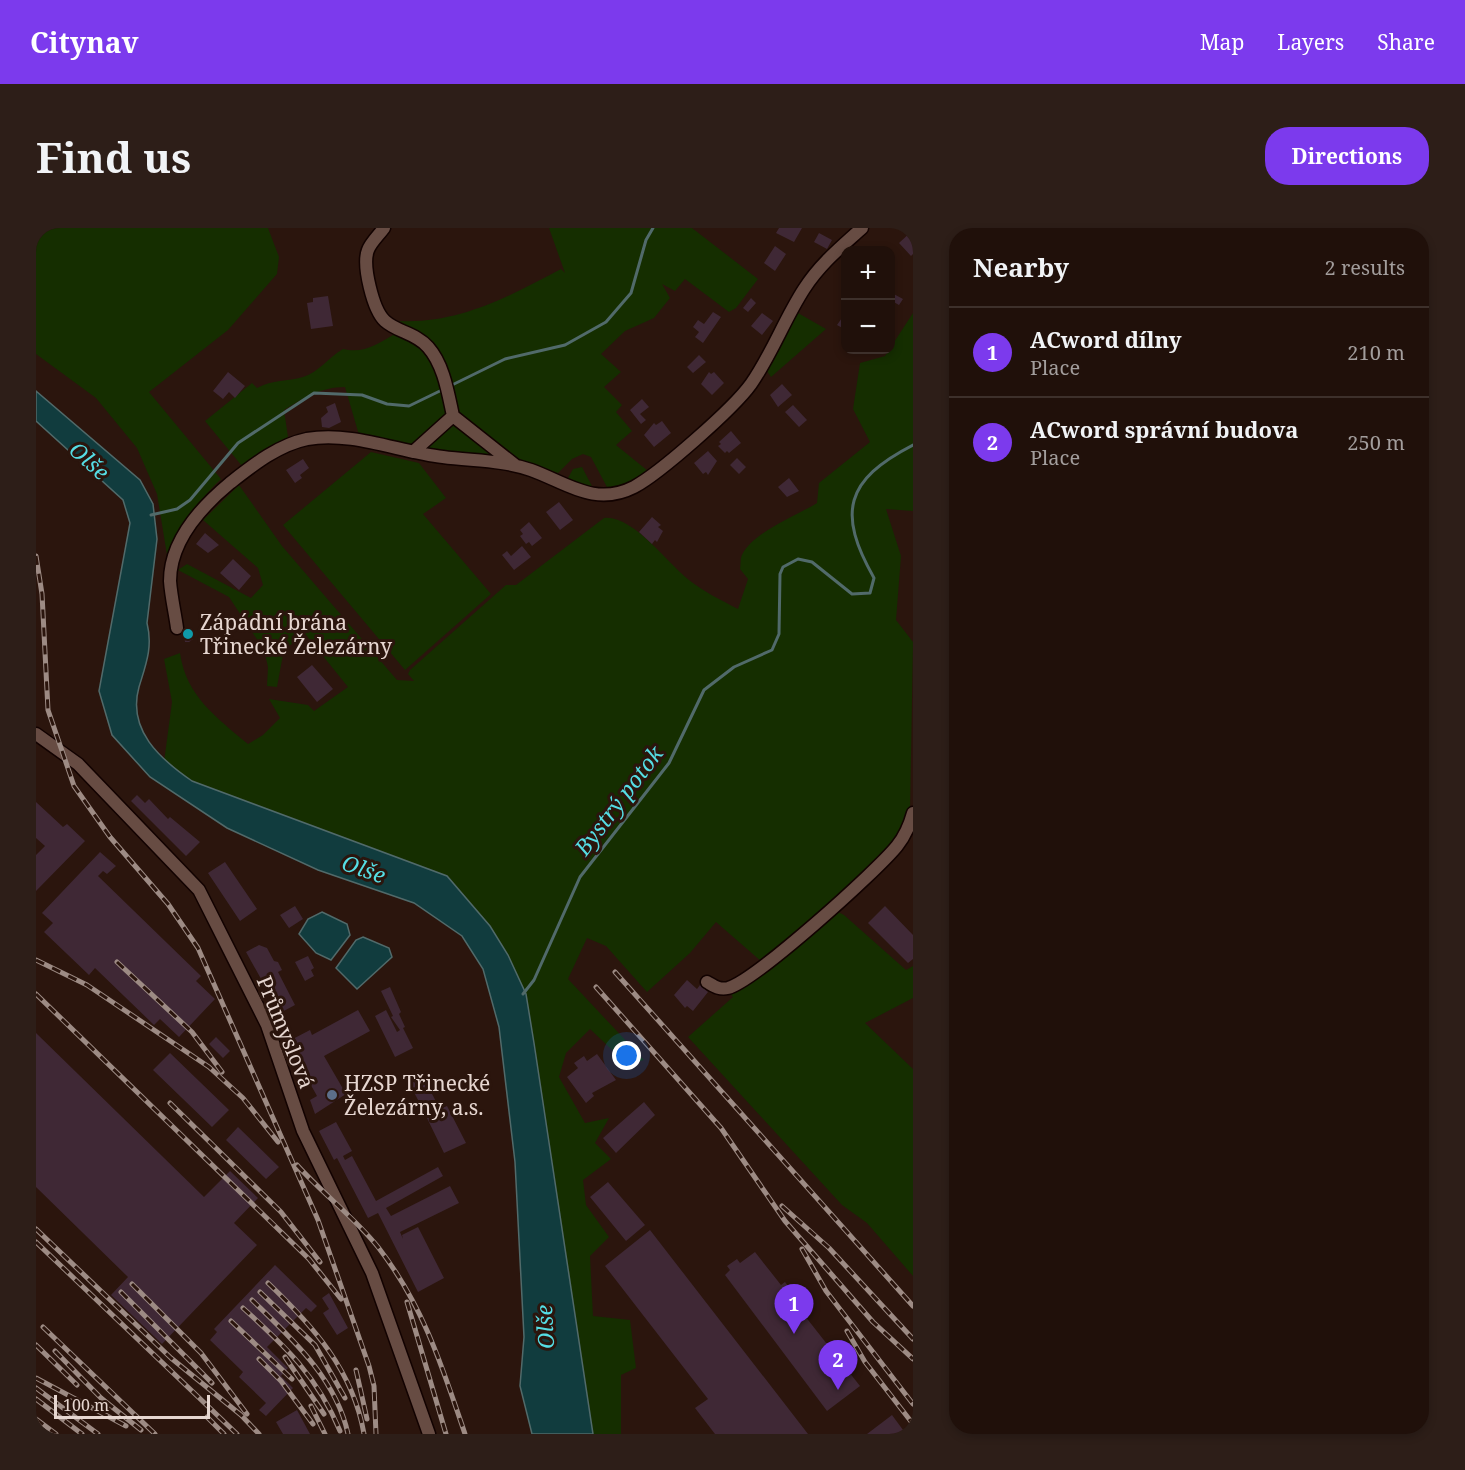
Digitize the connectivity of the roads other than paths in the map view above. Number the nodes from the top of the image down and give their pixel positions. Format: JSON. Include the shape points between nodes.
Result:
{"nodes":[{"id":1,"x":384,"y":228,"type":"edge"},
{"id":2,"x":862,"y":228,"type":"edge"},
{"id":3,"x":453,"y":416,"type":"junction"},
{"id":4,"x":413,"y":452,"type":"junction"},
{"id":5,"x":516,"y":466,"type":"junction"},
{"id":6,"x":177,"y":628,"type":"dead end"},
{"id":7,"x":36,"y":734,"type":"edge"},
{"id":8,"x":913,"y":813,"type":"edge"},
{"id":9,"x":707,"y":982,"type":"dead end"},
{"id":10,"x":429,"y":1434,"type":"edge"}],
"edges":[{"from":1,"to":3,"type":"street","via":[[368,250],[366,261],[374,301],[385,321],[416,337],[432,352],[445,380]]},
{"from":2,"to":5,"type":"street","via":[[814,274],[749,386],[647,478],[621,492],[592,495]]},
{"from":3,"to":4,"type":"street"},
{"from":3,"to":5,"type":"street"},
{"from":4,"to":5,"type":"street"},
{"from":4,"to":6,"type":"street","via":[[360,441],[306,439],[250,467],[208,501],[178,548],[170,582]]},
{"from":7,"to":10,"type":"street","name":"Průmyslová","via":[[78,764],[199,890],[267,1025],[303,1131],[372,1273]]},
{"from":8,"to":9,"type":"street","via":[[902,839],[885,860],[755,971],[725,989]]}]}
